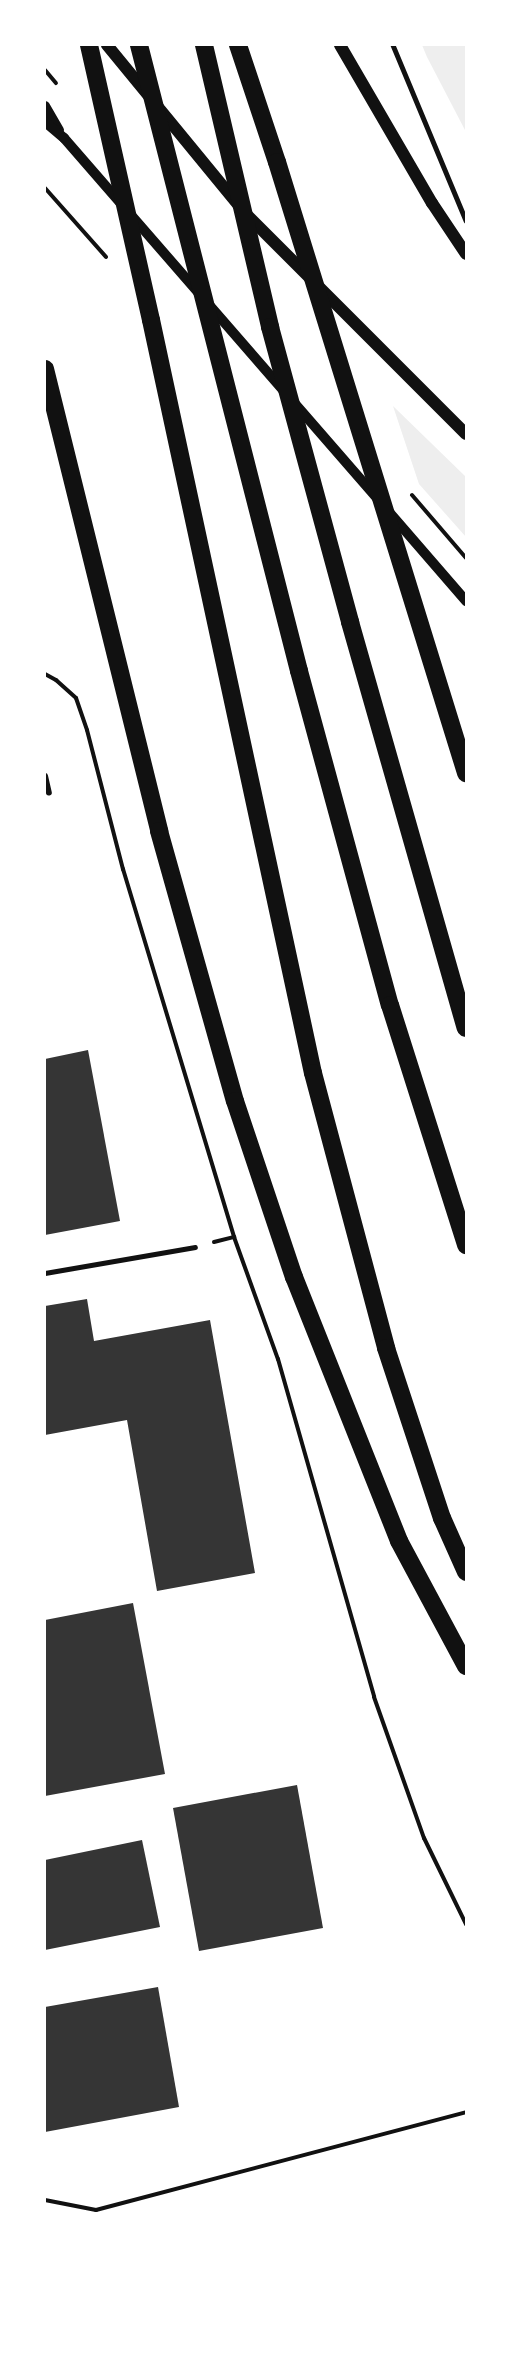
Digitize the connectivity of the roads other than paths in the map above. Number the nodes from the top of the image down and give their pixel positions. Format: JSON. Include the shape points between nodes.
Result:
{"nodes":[{"id":1,"x":89,"y":45,"type":"edge"},
{"id":2,"x":107,"y":45,"type":"edge"},
{"id":3,"x":138,"y":45,"type":"edge"},
{"id":4,"x":204,"y":45,"type":"edge"},
{"id":5,"x":238,"y":45,"type":"edge"},
{"id":6,"x":340,"y":45,"type":"edge"},
{"id":7,"x":393,"y":45,"type":"edge"},
{"id":8,"x":45,"y":106,"type":"edge"},
{"id":9,"x":45,"y":122,"type":"edge"},
{"id":10,"x":64,"y":138,"type":"junction"},
{"id":11,"x":466,"y":220,"type":"edge"},
{"id":12,"x":466,"y":255,"type":"edge"},
{"id":13,"x":45,"y":369,"type":"edge"},
{"id":14,"x":466,"y":434,"type":"edge"},
{"id":15,"x":466,"y":601,"type":"edge"},
{"id":16,"x":466,"y":773,"type":"edge"},
{"id":17,"x":45,"y":776,"type":"edge"},
{"id":18,"x":49,"y":793,"type":"dead end"},
{"id":19,"x":466,"y":1028,"type":"edge"},
{"id":20,"x":466,"y":1245,"type":"edge"},
{"id":21,"x":195,"y":1247,"type":"dead end"},
{"id":22,"x":45,"y":1273,"type":"edge"},
{"id":23,"x":466,"y":1572,"type":"edge"},
{"id":24,"x":466,"y":1666,"type":"edge"}],
"edges":[{"from":1,"to":23,"type":"highway","via":[[313,1073],[386,1348],[442,1518]]},
{"from":2,"to":14,"type":"main road","via":[[246,214]]},
{"from":3,"to":20,"type":"highway","via":[[299,671],[390,1005]]},
{"from":4,"to":19,"type":"highway","via":[[270,327]]},
{"from":5,"to":16,"type":"highway"},
{"from":6,"to":12,"type":"main road"},
{"from":7,"to":11,"type":"lane"},
{"from":8,"to":10,"type":"street"},
{"from":9,"to":10,"type":"street"},
{"from":10,"to":15,"type":"street"},
{"from":13,"to":24,"type":"highway","via":[[159,831],[235,1101],[294,1276],[399,1541]]},
{"from":17,"to":18,"type":"street"},
{"from":21,"to":22,"type":"lane"}]}
